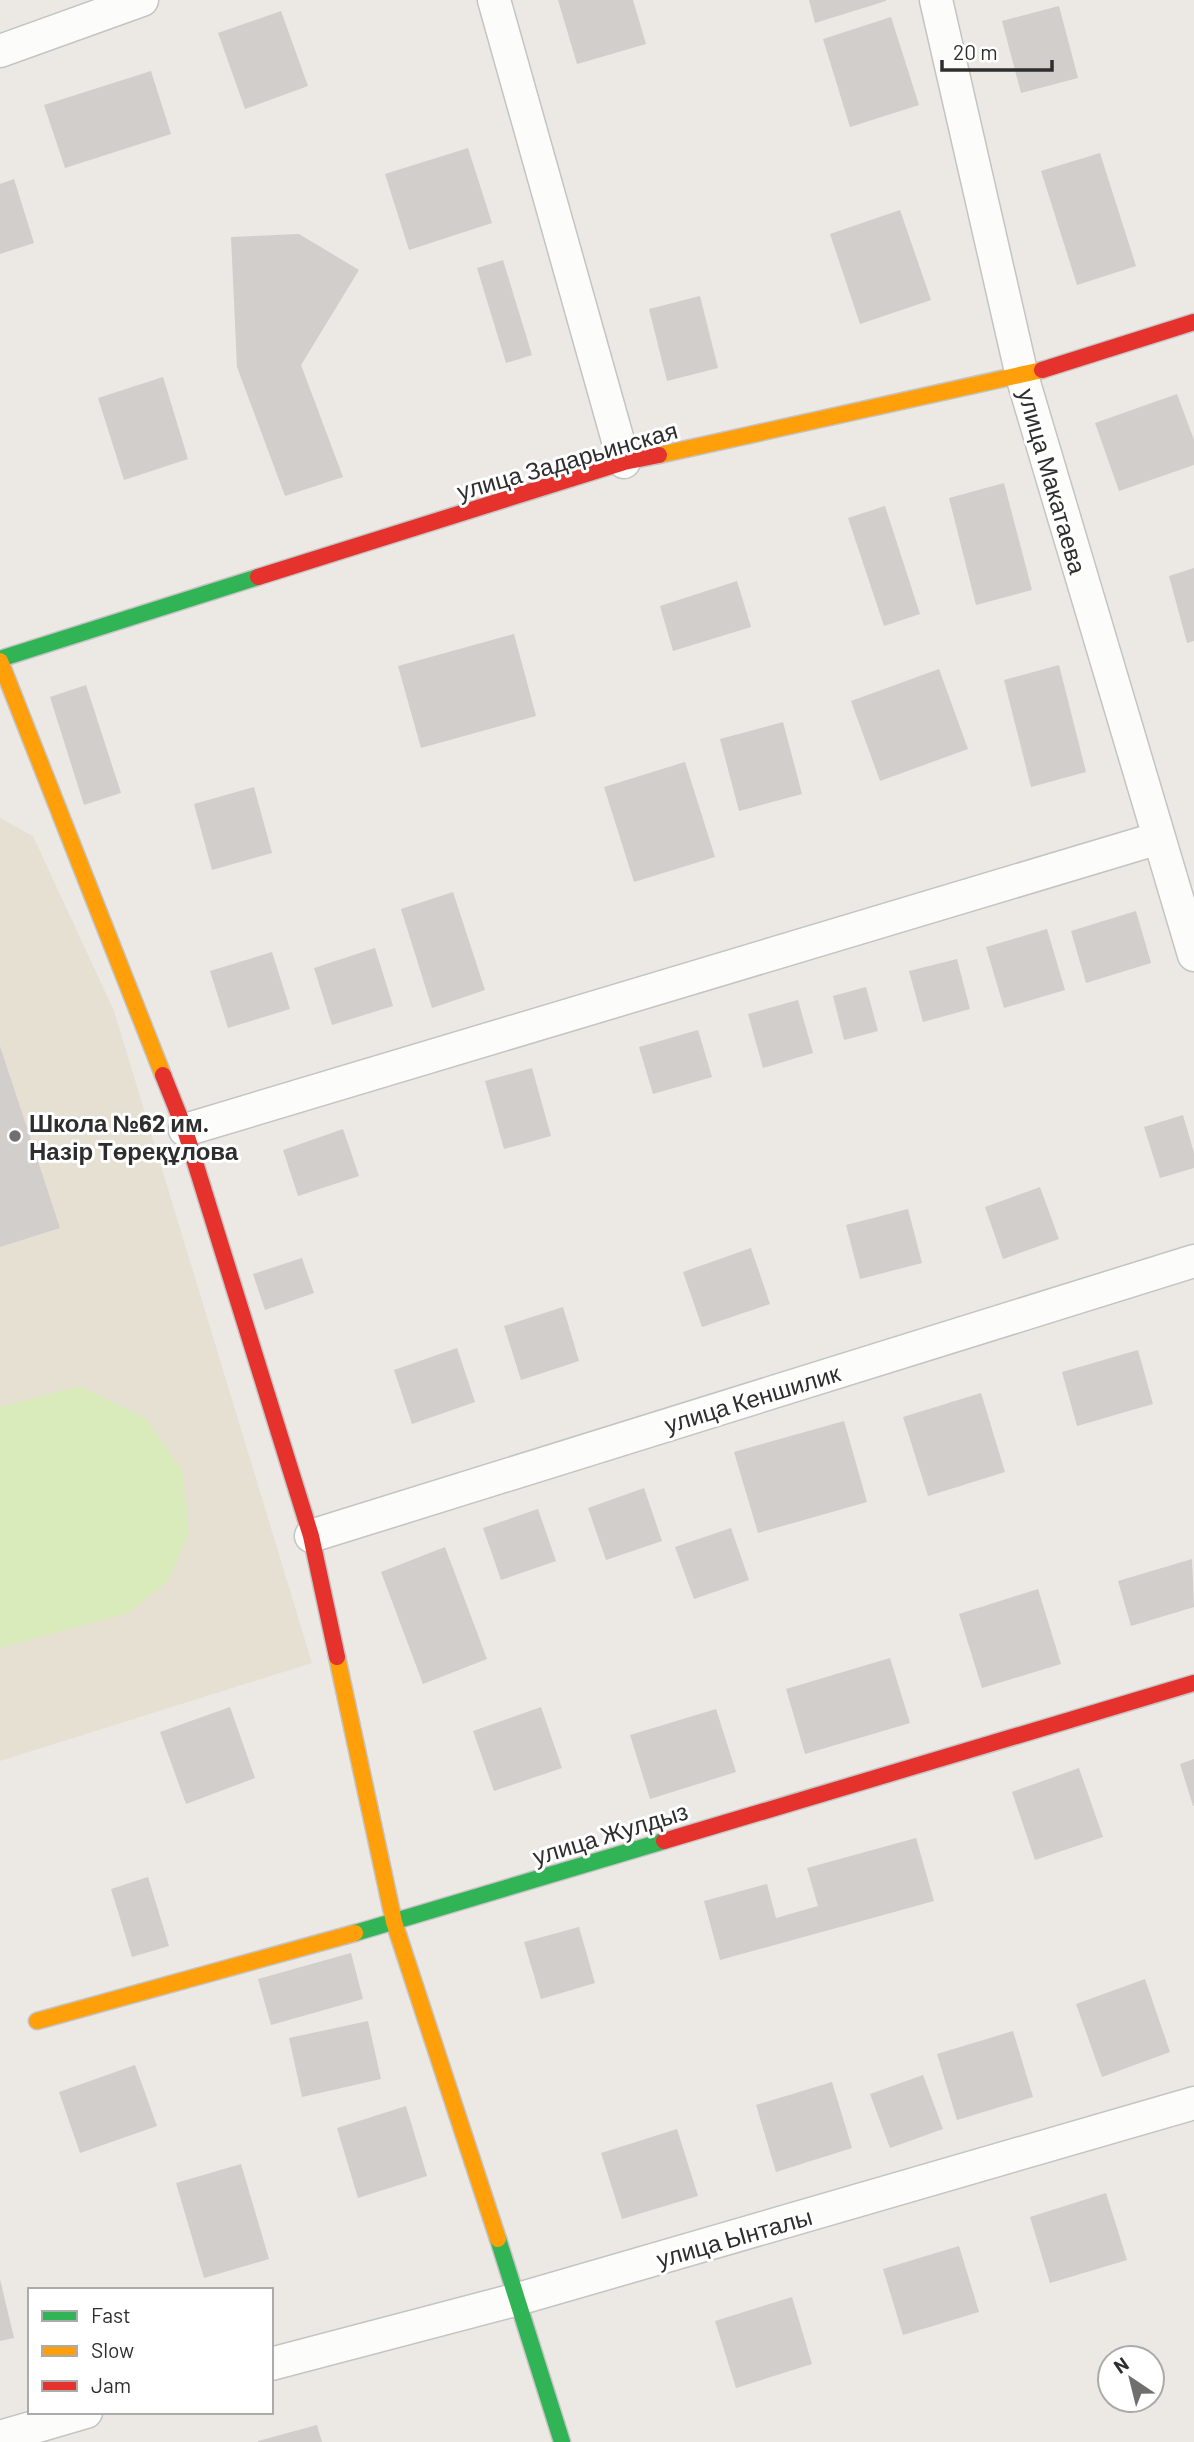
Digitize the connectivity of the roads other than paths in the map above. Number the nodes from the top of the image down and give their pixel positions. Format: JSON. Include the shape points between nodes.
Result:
{"nodes":[{"id":1,"x":142,"y":0,"type":"edge"},
{"id":2,"x":494,"y":0,"type":"edge"},
{"id":3,"x":936,"y":0,"type":"edge"},
{"id":4,"x":0,"y":51,"type":"edge"},
{"id":5,"x":1194,"y":322,"type":"edge"},
{"id":6,"x":1022,"y":376,"type":"junction"},
{"id":7,"x":624,"y":462,"type":"junction"},
{"id":8,"x":0,"y":660,"type":"edge"},
{"id":9,"x":1159,"y":838,"type":"junction"},
{"id":10,"x":1194,"y":955,"type":"edge"},
{"id":11,"x":185,"y":1130,"type":"junction"},
{"id":12,"x":1194,"y":1261,"type":"edge"},
{"id":13,"x":311,"y":1536,"type":"junction"},
{"id":14,"x":1194,"y":1683,"type":"edge"},
{"id":15,"x":394,"y":1922,"type":"junction"},
{"id":16,"x":37,"y":2021,"type":"dead end"},
{"id":17,"x":1194,"y":2103,"type":"edge"},
{"id":18,"x":519,"y":2299,"type":"junction"},
{"id":19,"x":273,"y":2363,"type":"edge"},
{"id":20,"x":77,"y":2424,"type":"edge"},
{"id":21,"x":0,"y":2437,"type":"edge"},
{"id":22,"x":562,"y":2442,"type":"edge"}],
"edges":[{"from":1,"to":4,"type":"street"},
{"from":2,"to":7,"type":"street"},
{"from":3,"to":6,"type":"street","name":"улица Макатаева"},
{"from":5,"to":6,"type":"street","name":"улица Задарьинская"},
{"from":6,"to":7,"type":"street","name":"улица Задарьинская"},
{"from":6,"to":9,"type":"street","name":"улица Макатаева"},
{"from":7,"to":8,"type":"street","name":"улица Задарьинская"},
{"from":8,"to":11,"type":"street"},
{"from":9,"to":10,"type":"street","name":"улица Макатаева"},
{"from":9,"to":11,"type":"street"},
{"from":11,"to":13,"type":"street"},
{"from":12,"to":13,"type":"street","name":"улица Кеншилик"},
{"from":13,"to":15,"type":"street"},
{"from":14,"to":15,"type":"street","name":"улица Жулдыз"},
{"from":15,"to":16,"type":"street","name":"улица Жулдыз"},
{"from":15,"to":18,"type":"street"},
{"from":17,"to":18,"type":"street","name":"улица Ынталы"},
{"from":18,"to":19,"type":"street","name":"улица Ынталы"},
{"from":18,"to":22,"type":"street"},
{"from":20,"to":21,"type":"street"}]}
